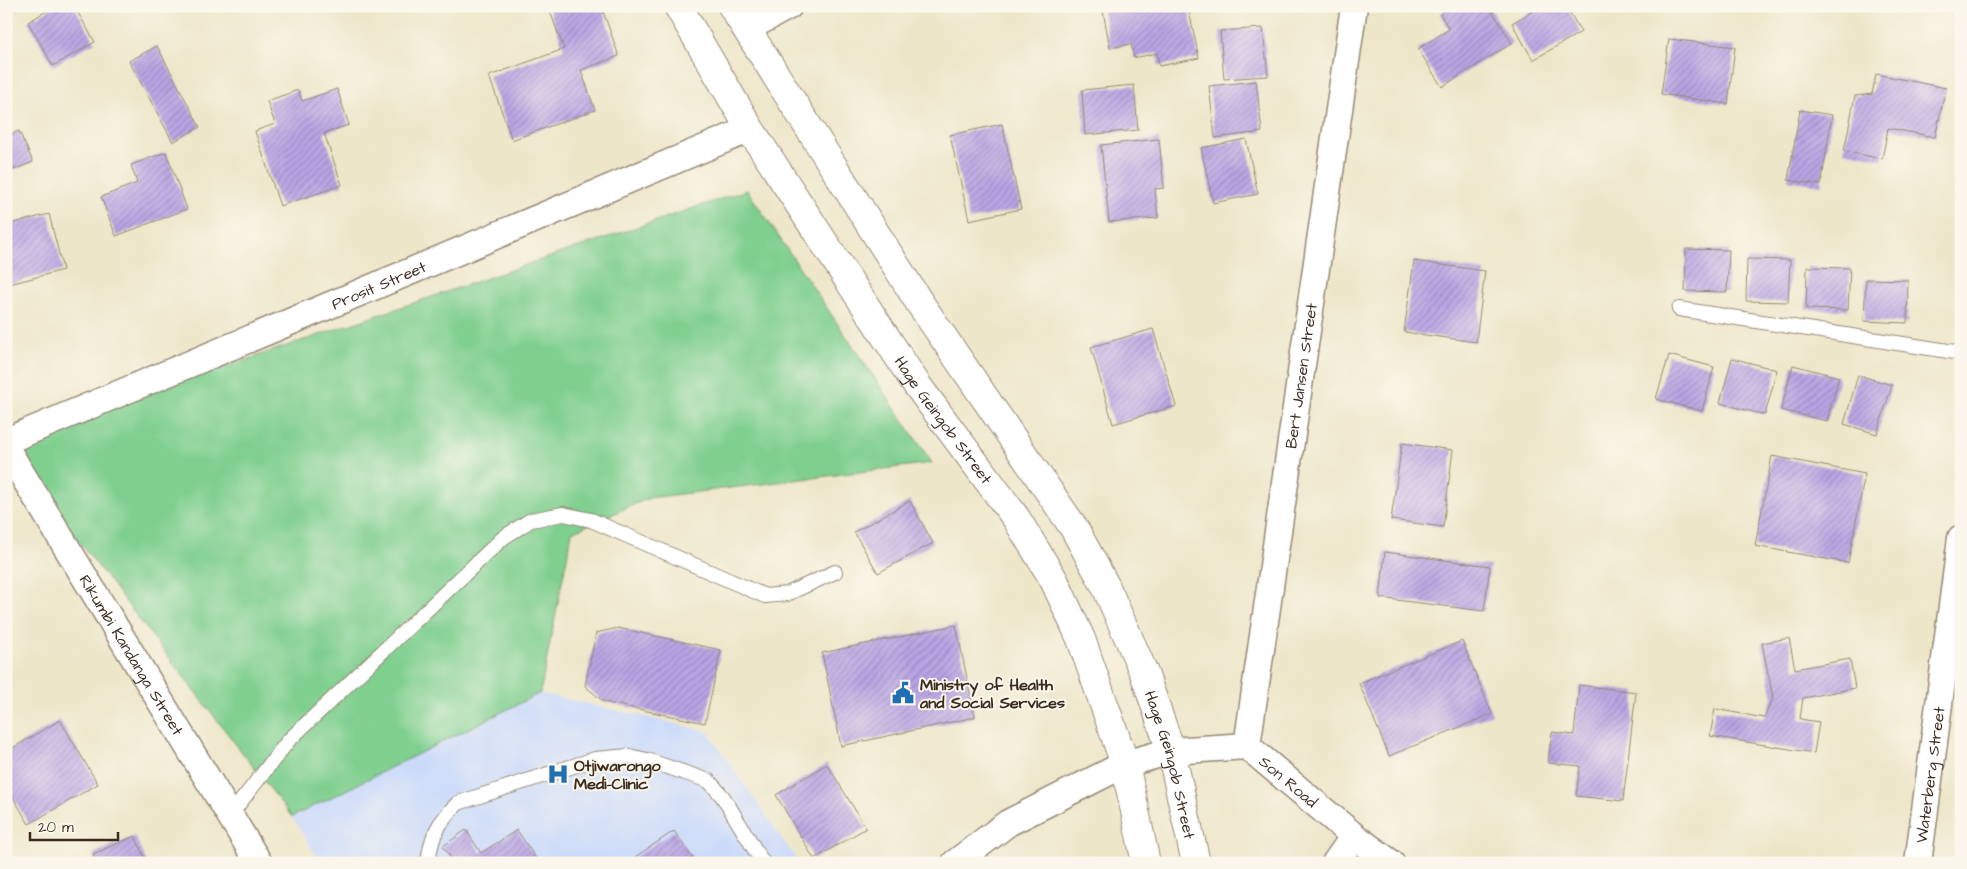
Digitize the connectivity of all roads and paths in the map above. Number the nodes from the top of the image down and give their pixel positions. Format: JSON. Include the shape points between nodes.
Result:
{"nodes":[{"id":1,"x":678,"y":6,"type":"edge"},
{"id":2,"x":789,"y":6,"type":"edge"},
{"id":3,"x":1354,"y":6,"type":"edge"},
{"id":4,"x":739,"y":18,"type":"edge"},
{"id":5,"x":750,"y":129,"type":"junction"},
{"id":6,"x":1679,"y":310,"type":"dead end"},
{"id":7,"x":1961,"y":353,"type":"edge"},
{"id":8,"x":6,"y":441,"type":"edge"},
{"id":9,"x":6,"y":448,"type":"edge"},
{"id":10,"x":1961,"y":538,"type":"edge"},
{"id":11,"x":835,"y":572,"type":"dead end"},
{"id":12,"x":1247,"y":746,"type":"junction"},
{"id":13,"x":1171,"y":751,"type":"junction"},
{"id":14,"x":1125,"y":764,"type":"junction"},
{"id":15,"x":231,"y":814,"type":"junction"},
{"id":16,"x":1354,"y":836,"type":"junction"},
{"id":17,"x":259,"y":863,"type":"edge"},
{"id":18,"x":428,"y":863,"type":"edge"},
{"id":19,"x":763,"y":863,"type":"edge"},
{"id":20,"x":955,"y":863,"type":"edge"},
{"id":21,"x":1146,"y":863,"type":"edge"},
{"id":22,"x":1196,"y":863,"type":"edge"},
{"id":23,"x":1335,"y":863,"type":"edge"},
{"id":24,"x":1391,"y":863,"type":"edge"},
{"id":25,"x":1918,"y":863,"type":"edge"}],
"edges":[{"from":1,"to":5,"type":"highway","name":"Hage Geingob Street"},
{"from":2,"to":4,"type":"street"},
{"from":3,"to":12,"type":"street","name":"Bert Jansen Street"},
{"from":4,"to":13,"type":"highway","name":"Hage Geingob Street","via":[[919,302],[1074,528],[1106,587],[1140,664]]},
{"from":5,"to":8,"type":"street","name":"Prosit Street"},
{"from":5,"to":14,"type":"highway","name":"Hage Geingob Street","via":[[917,385],[1016,518],[1054,580],[1081,640]]},
{"from":6,"to":7,"type":"lane"},
{"from":9,"to":15,"type":"street","name":"Rikumbi Kandanga Street"},
{"from":10,"to":25,"type":"street","name":"Waterberg Street"},
{"from":11,"to":15,"type":"lane","via":[[787,594],[765,596],[590,520],[563,514],[531,520],[504,537],[289,740]]},
{"from":12,"to":13,"type":"street","name":"Son Road"},
{"from":12,"to":16,"type":"street","name":"Son Road"},
{"from":13,"to":14,"type":"street","name":"Son Road"},
{"from":13,"to":22,"type":"highway","name":"Hage Geingob Street"},
{"from":14,"to":20,"type":"street","via":[[1008,823]]},
{"from":14,"to":21,"type":"highway","name":"Hage Geingob Street"},
{"from":15,"to":17,"type":"street","name":"Rikumbi Kandanga Street"},
{"from":16,"to":23,"type":"street"},
{"from":16,"to":24,"type":"street","name":"Son Road"},
{"from":18,"to":19,"type":"lane","via":[[430,840],[443,818],[458,802],[595,759],[630,756],[709,781],[723,797]]}]}
